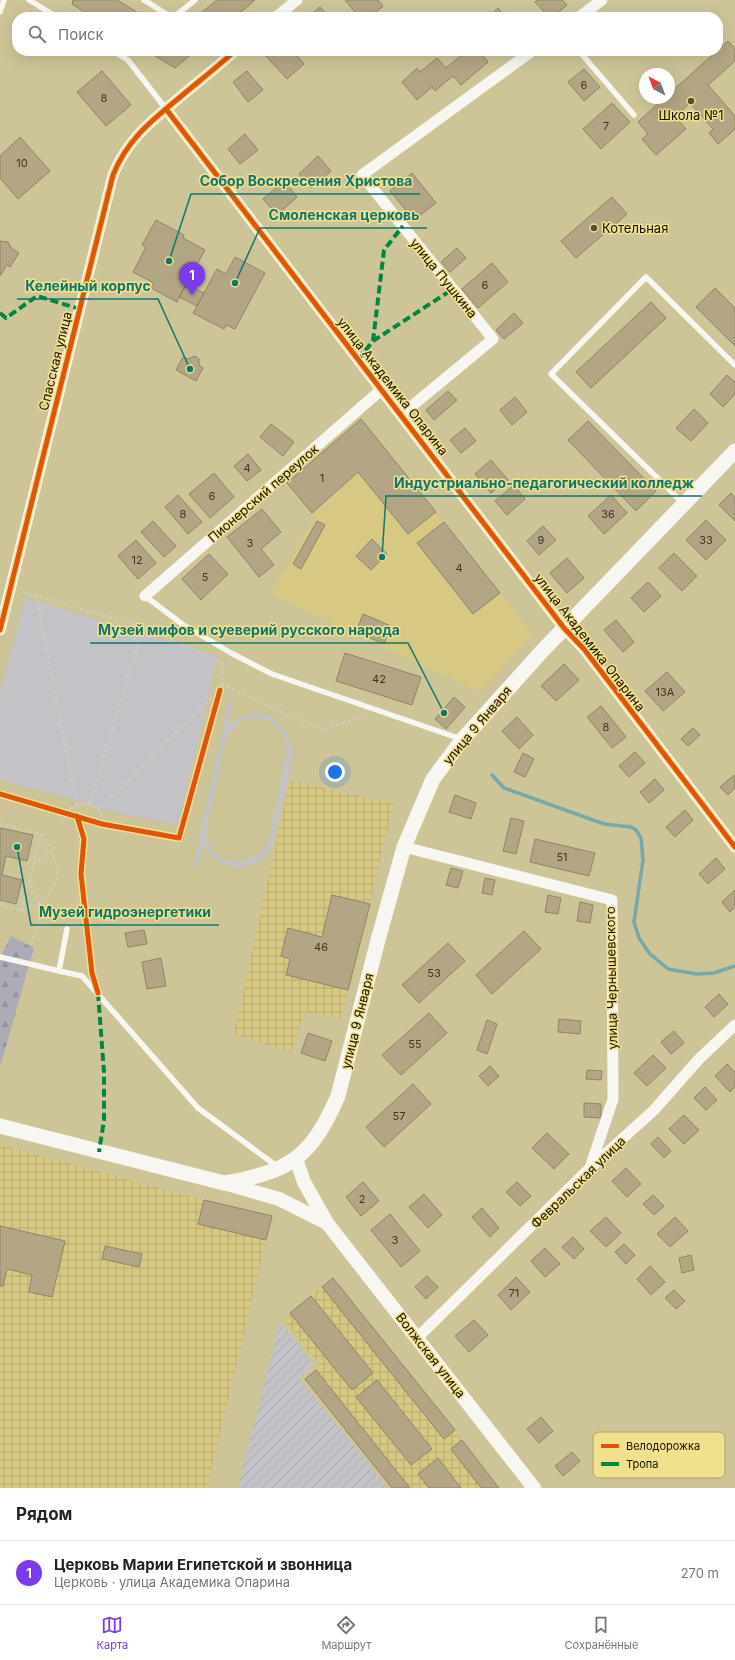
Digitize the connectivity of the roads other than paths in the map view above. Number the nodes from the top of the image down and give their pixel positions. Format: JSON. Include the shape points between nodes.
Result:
{"nodes":[{"id":1,"x":4,"y":0,"type":"edge"},
{"id":2,"x":29,"y":0,"type":"edge"},
{"id":3,"x":144,"y":0,"type":"edge"},
{"id":4,"x":195,"y":0,"type":"edge"},
{"id":5,"x":297,"y":0,"type":"edge"},
{"id":6,"x":602,"y":0,"type":"edge"},
{"id":7,"x":0,"y":12,"type":"edge"},
{"id":8,"x":49,"y":12,"type":"edge"},
{"id":9,"x":163,"y":12,"type":"edge"},
{"id":10,"x":180,"y":12,"type":"edge"},
{"id":11,"x":282,"y":12,"type":"edge"},
{"id":12,"x":586,"y":12,"type":"edge"},
{"id":13,"x":121,"y":56,"type":"edge"},
{"id":14,"x":230,"y":56,"type":"edge"},
{"id":15,"x":525,"y":56,"type":"edge"},
{"id":16,"x":583,"y":56,"type":"edge"},
{"id":17,"x":166,"y":109,"type":"junction"},
{"id":18,"x":634,"y":115,"type":"dead end"},
{"id":19,"x":735,"y":365,"type":"edge"},
{"id":20,"x":381,"y":390,"type":"junction"},
{"id":21,"x":401,"y":415,"type":"junction"},
{"id":22,"x":735,"y":452,"type":"edge"},
{"id":23,"x":684,"y":504,"type":"junction"},
{"id":24,"x":145,"y":596,"type":"joint"},
{"id":25,"x":564,"y":628,"type":"junction"},
{"id":26,"x":0,"y":630,"type":"edge"},
{"id":27,"x":462,"y":740,"type":"junction"},
{"id":28,"x":404,"y":847,"type":"junction"},
{"id":29,"x":735,"y":847,"type":"edge"},
{"id":30,"x":67,"y":929,"type":"dead end"},
{"id":31,"x":0,"y":957,"type":"edge"},
{"id":32,"x":59,"y":971,"type":"junction"},
{"id":33,"x":735,"y":1025,"type":"edge"},
{"id":34,"x":0,"y":1126,"type":"edge"},
{"id":35,"x":296,"y":1159,"type":"junction"},
{"id":36,"x":590,"y":1168,"type":"junction"},
{"id":37,"x":280,"y":1169,"type":"junction"},
{"id":38,"x":224,"y":1183,"type":"junction"},
{"id":39,"x":327,"y":1223,"type":"junction"},
{"id":40,"x":418,"y":1337,"type":"junction"},
{"id":41,"x":534,"y":1488,"type":"edge"}],
"edges":[{"from":1,"to":7,"type":"lane"},
{"from":2,"to":8,"type":"lane"},
{"from":3,"to":9,"type":"lane"},
{"from":4,"to":10,"type":"lane"},
{"from":5,"to":11,"type":"street"},
{"from":6,"to":12,"type":"street"},
{"from":13,"to":17,"type":"lane","via":[[128,60]]},
{"from":14,"to":17,"type":"street","name":"Спасская улица"},
{"from":15,"to":21,"type":"street","name":"улица Пушкина","via":[[362,175],[493,339]]},
{"from":16,"to":18,"type":"lane"},
{"from":17,"to":20,"type":"street","name":"улица Академика Опарина"},
{"from":17,"to":26,"type":"street","name":"Спасская улица","via":[[143,128],[128,146],[113,175]]},
{"from":19,"to":23,"type":"lane","via":[[646,277],[551,374]]},
{"from":20,"to":21,"type":"street","name":"улица Академика Опарина"},
{"from":20,"to":24,"type":"street","name":"Пионерский переулок"},
{"from":21,"to":25,"type":"street","name":"улица Академика Опарина"},
{"from":22,"to":23,"type":"main road","name":"улица 9 Января"},
{"from":23,"to":25,"type":"main road","name":"улица 9 Января"},
{"from":24,"to":27,"type":"lane","via":[[182,624],[272,674]]},
{"from":25,"to":27,"type":"main road","name":"улица 9 Января"},
{"from":25,"to":29,"type":"street","name":"улица Академика Опарина","via":[[584,649]]},
{"from":27,"to":28,"type":"main road","name":"улица 9 Января","via":[[433,779]]},
{"from":28,"to":35,"type":"main road","name":"улица 9 Января","via":[[338,1096],[328,1119],[312,1143]]},
{"from":28,"to":36,"type":"street","name":"улица Чернышевского","via":[[612,900],[613,1099]]},
{"from":30,"to":32,"type":"lane"},
{"from":31,"to":32,"type":"lane"},
{"from":32,"to":37,"type":"lane","via":[[82,976],[198,1108]]},
{"from":33,"to":36,"type":"street","name":"Февральская улица","via":[[699,1059],[654,1110]]},
{"from":34,"to":38,"type":"main road"},
{"from":35,"to":37,"type":"main road","name":"улица 9 Января"},
{"from":35,"to":39,"type":"street","name":"Волжская улица","via":[[307,1188]]},
{"from":36,"to":40,"type":"street","name":"Февральская улица"},
{"from":37,"to":38,"type":"main road","name":"улица 9 Января"},
{"from":38,"to":39,"type":"street","via":[[279,1199]]},
{"from":39,"to":40,"type":"street","name":"Волжская улица"},
{"from":40,"to":41,"type":"street","name":"Волжская улица"}]}
